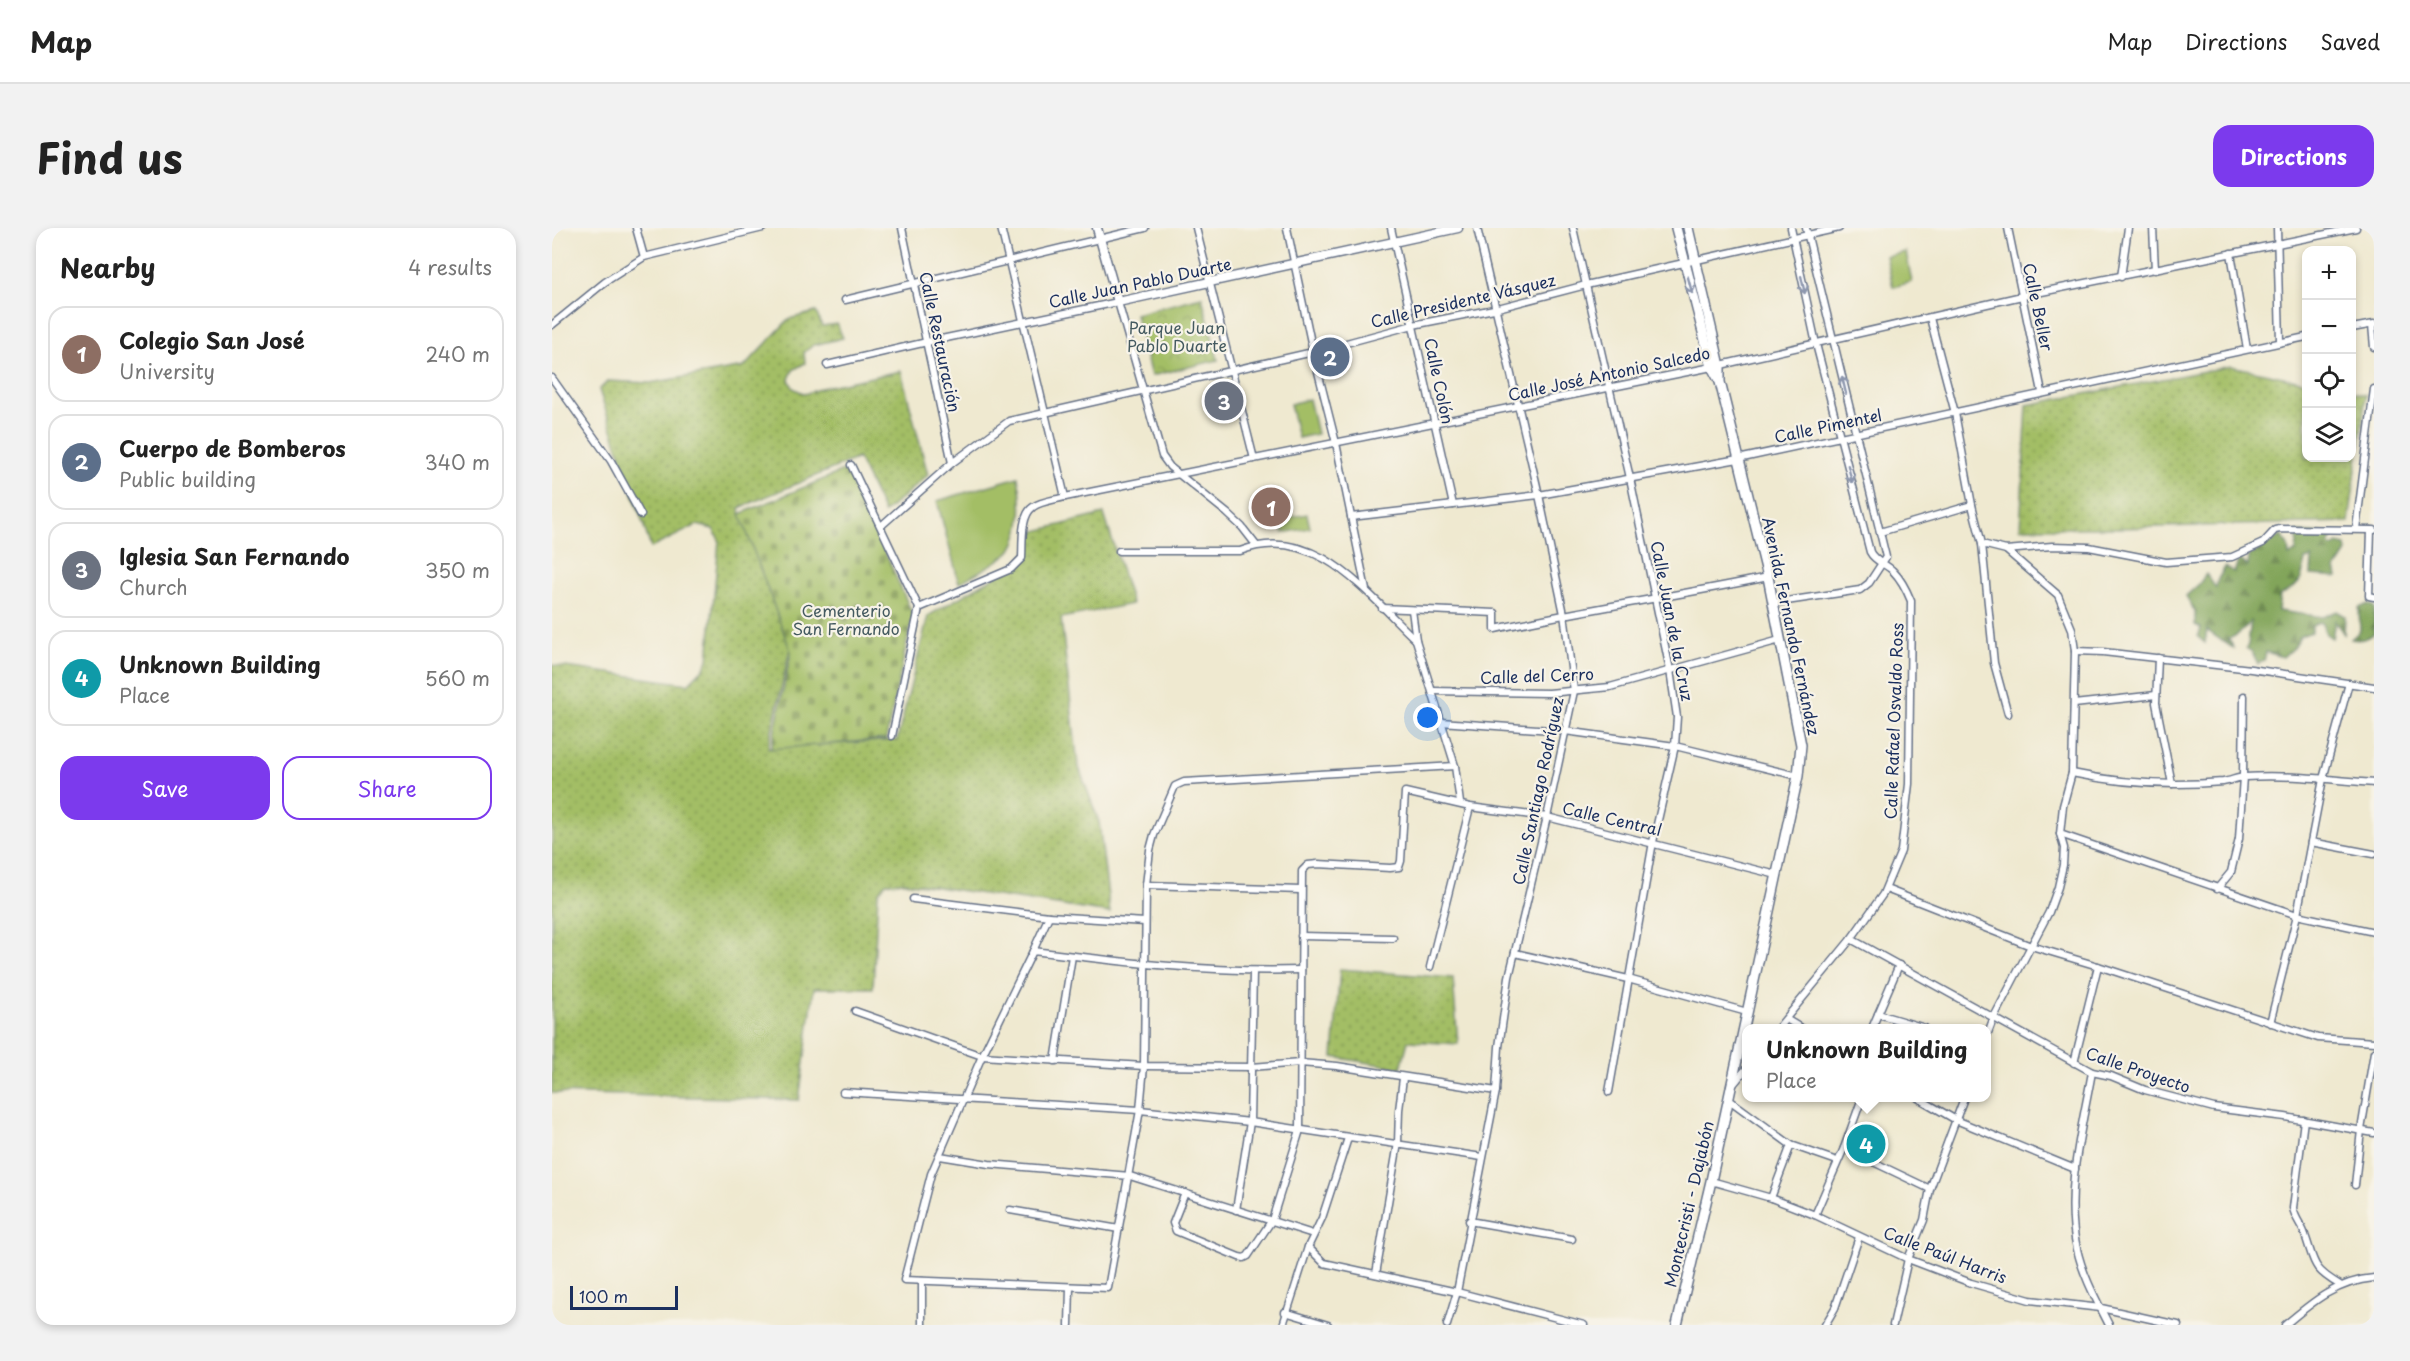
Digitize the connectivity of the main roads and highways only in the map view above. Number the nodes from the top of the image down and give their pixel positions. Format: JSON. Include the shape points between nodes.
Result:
{"nodes":[{"id":1,"x":1676,"y":228,"type":"edge"},
{"id":2,"x":1688,"y":228,"type":"edge"},
{"id":3,"x":1716,"y":366,"type":"junction"},
{"id":4,"x":1744,"y":1024,"type":"edge"},
{"id":5,"x":1742,"y":1035,"type":"edge"},
{"id":6,"x":1730,"y":1089,"type":"joint"},
{"id":7,"x":1677,"y":1325,"type":"edge"}],
"edges":[{"from":1,"to":3,"type":"main road","name":"Avenida Fernando Fernández","one_way":true},
{"from":2,"to":3,"type":"main road","name":"Avenida Fernando Fernández"},
{"from":3,"to":4,"type":"main road","name":"Avenida Fernando Fernández","via":[[1768,578],[1801,745],[1798,776]]},
{"from":5,"to":6,"type":"main road","name":"Avenida Fernando Fernández"},
{"from":6,"to":7,"type":"main road","name":"Montecristi - Dajabón"}]}
